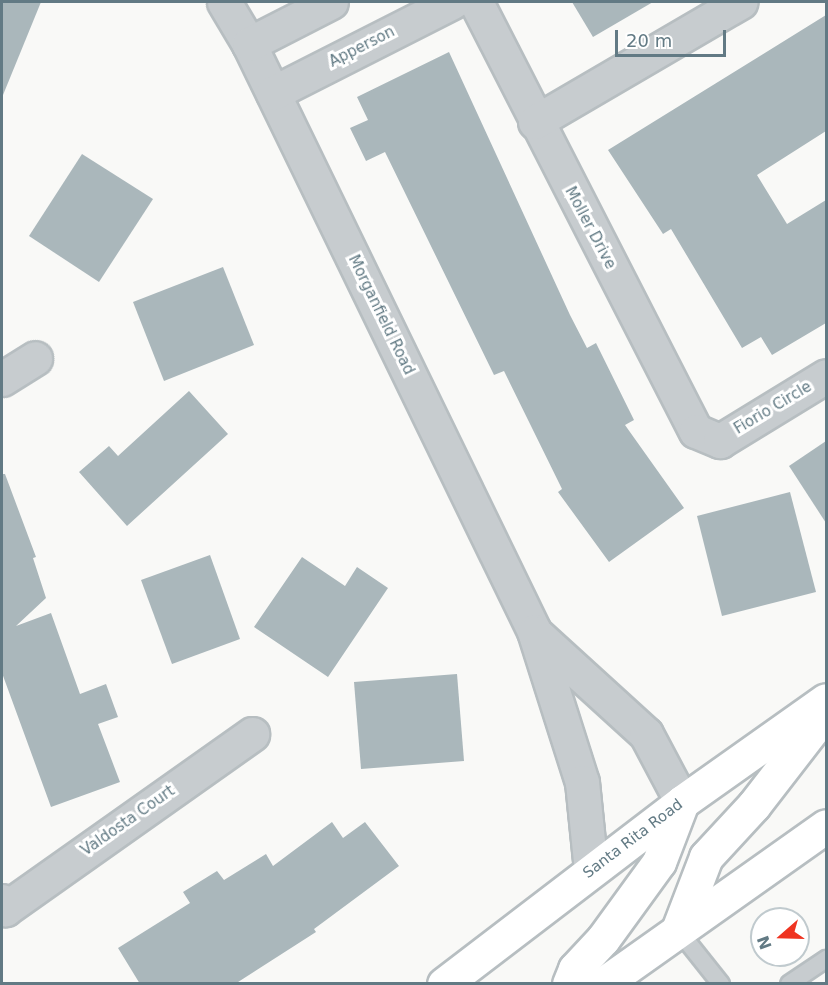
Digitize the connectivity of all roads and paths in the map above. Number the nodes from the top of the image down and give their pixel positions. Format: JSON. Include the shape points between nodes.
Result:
{"nodes":[{"id":1,"x":224,"y":2,"type":"edge"},
{"id":2,"x":331,"y":2,"type":"edge"},
{"id":3,"x":452,"y":2,"type":"edge"},
{"id":4,"x":476,"y":2,"type":"edge"},
{"id":5,"x":740,"y":2,"type":"edge"},
{"id":6,"x":249,"y":44,"type":"junction"},
{"id":7,"x":273,"y":93,"type":"junction"},
{"id":8,"x":535,"y":122,"type":"junction"},
{"id":9,"x":35,"y":358,"type":"dead end"},
{"id":10,"x":826,"y":376,"type":"edge"},
{"id":11,"x":2,"y":379,"type":"edge"},
{"id":12,"x":720,"y":441,"type":"joint"},
{"id":13,"x":534,"y":631,"type":"junction"},
{"id":14,"x":826,"y":700,"type":"edge"},
{"id":15,"x":826,"y":711,"type":"edge"},
{"id":16,"x":252,"y":734,"type":"dead end"},
{"id":17,"x":682,"y":802,"type":"junction"},
{"id":18,"x":826,"y":826,"type":"edge"},
{"id":19,"x":591,"y":871,"type":"junction"},
{"id":20,"x":3,"y":905,"type":"edge"},
{"id":21,"x":678,"y":930,"type":"junction"},
{"id":22,"x":826,"y":959,"type":"edge"},
{"id":23,"x":444,"y":984,"type":"edge"},
{"id":24,"x":569,"y":984,"type":"edge"},
{"id":25,"x":603,"y":984,"type":"edge"},
{"id":26,"x":721,"y":984,"type":"edge"},
{"id":27,"x":789,"y":984,"type":"edge"}],
"edges":[{"from":1,"to":6,"type":"street","name":"Morganfield Road"},
{"from":2,"to":6,"type":"street"},
{"from":3,"to":7,"type":"street","name":"Apperson"},
{"from":4,"to":8,"type":"street","name":"Moller Drive"},
{"from":5,"to":8,"type":"street"},
{"from":6,"to":7,"type":"street","name":"Morganfield Road"},
{"from":7,"to":13,"type":"street","name":"Morganfield Road"},
{"from":8,"to":12,"type":"street","name":"Moller Drive","via":[[696,431]]},
{"from":9,"to":11,"type":"street"},
{"from":10,"to":12,"type":"street","name":"Fiorio Circle"},
{"from":13,"to":17,"type":"street","name":"Morganfield Road","via":[[646,734]]},
{"from":13,"to":19,"type":"street","name":"Morganfield Road","via":[[582,782]]},
{"from":14,"to":17,"type":"main road","name":"Santa Rita Road"},
{"from":15,"to":21,"type":"main road","via":[[754,805],[706,857]]},
{"from":16,"to":20,"type":"street","name":"Valdosta Court"},
{"from":17,"to":19,"type":"main road","name":"Santa Rita Road"},
{"from":17,"to":24,"type":"main road","via":[[659,862],[603,939],[575,969]]},
{"from":18,"to":21,"type":"main road"},
{"from":19,"to":23,"type":"main road","name":"Santa Rita Road"},
{"from":21,"to":25,"type":"main road"},
{"from":21,"to":26,"type":"lane"},
{"from":22,"to":27,"type":"lane"}]}
